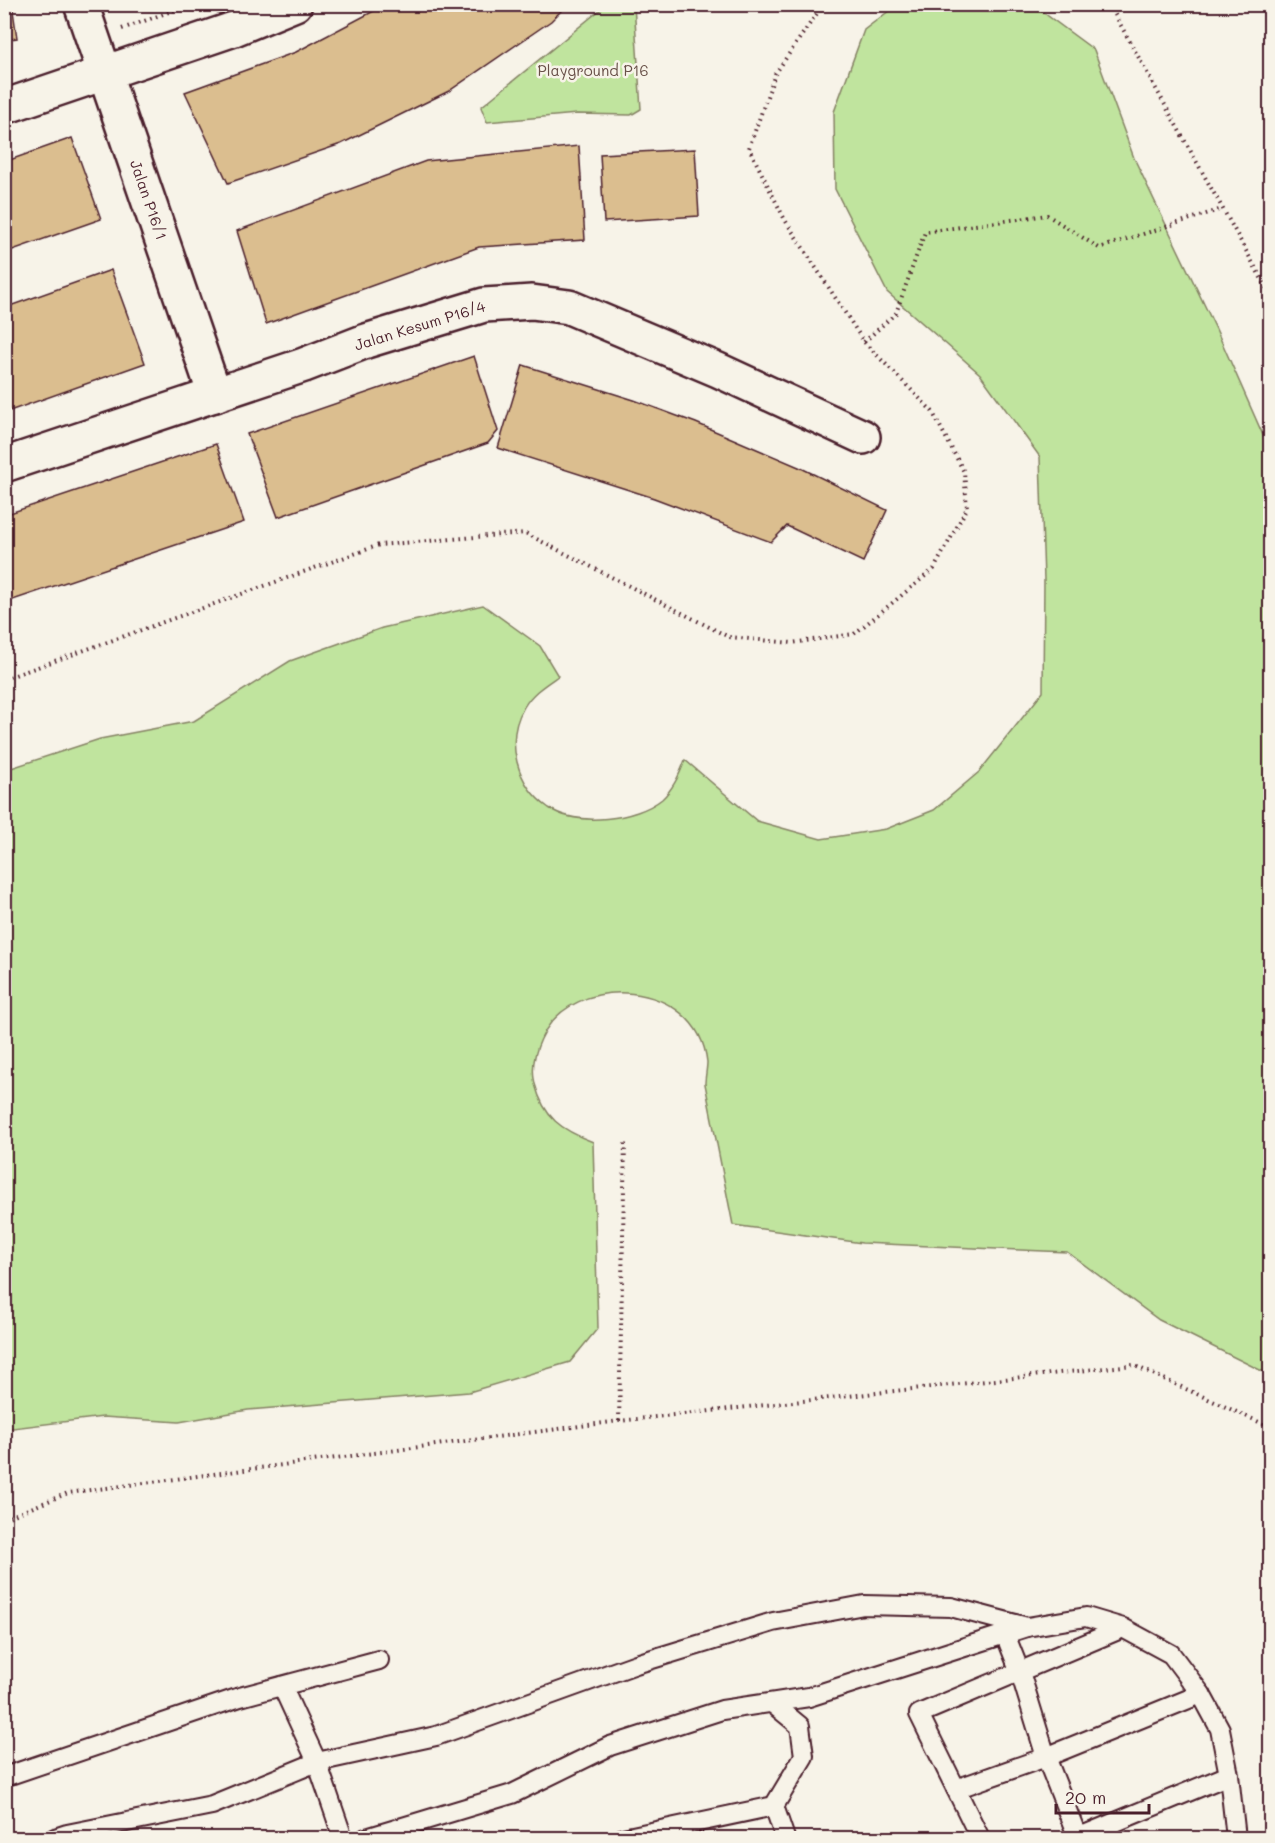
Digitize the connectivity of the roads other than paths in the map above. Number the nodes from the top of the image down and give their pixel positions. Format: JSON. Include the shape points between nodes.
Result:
{"nodes":[{"id":1,"x":81,"y":4,"type":"edge"},
{"id":2,"x":295,"y":4,"type":"edge"},
{"id":3,"x":104,"y":73,"type":"junction"},
{"id":4,"x":4,"y":107,"type":"edge"},
{"id":5,"x":215,"y":395,"type":"junction"},
{"id":6,"x":863,"y":437,"type":"dead end"},
{"id":7,"x":4,"y":465,"type":"edge"},
{"id":8,"x":1027,"y":1627,"type":"junction"},
{"id":9,"x":1123,"y":1628,"type":"junction"},
{"id":10,"x":1005,"y":1634,"type":"junction"},
{"id":11,"x":379,"y":1660,"type":"dead end"},
{"id":12,"x":1020,"y":1672,"type":"junction"},
{"id":13,"x":282,"y":1686,"type":"junction"},
{"id":14,"x":1201,"y":1694,"type":"junction"},
{"id":15,"x":772,"y":1703,"type":"junction"},
{"id":16,"x":1046,"y":1757,"type":"junction"},
{"id":17,"x":317,"y":1762,"type":"junction"},
{"id":18,"x":1229,"y":1775,"type":"junction"},
{"id":19,"x":4,"y":1777,"type":"edge"},
{"id":20,"x":956,"y":1789,"type":"junction"},
{"id":21,"x":774,"y":1806,"type":"junction"},
{"id":22,"x":1078,"y":1838,"type":"edge"},
{"id":23,"x":55,"y":1839,"type":"edge"},
{"id":24,"x":343,"y":1839,"type":"edge"},
{"id":25,"x":366,"y":1839,"type":"edge"},
{"id":26,"x":623,"y":1839,"type":"edge"},
{"id":27,"x":784,"y":1839,"type":"edge"},
{"id":28,"x":980,"y":1839,"type":"edge"},
{"id":29,"x":1236,"y":1839,"type":"edge"}],
"edges":[{"from":1,"to":3,"type":"street","name":"Jalan P16/1"},
{"from":2,"to":3,"type":"street"},
{"from":3,"to":4,"type":"street"},
{"from":3,"to":5,"type":"street","name":"Jalan P16/1"},
{"from":5,"to":6,"type":"street","name":"Jalan Kesum P16/4","via":[[366,341],[484,305],[532,302],[569,308],[718,370]]},
{"from":5,"to":7,"type":"street","name":"Jalan Kesum P16/4"},
{"from":8,"to":9,"type":"lane","via":[[1086,1617]]},
{"from":8,"to":10,"type":"lane"},
{"from":8,"to":17,"type":"lane","via":[[951,1607],[864,1605],[773,1622],[636,1664],[436,1736]]},
{"from":9,"to":12,"type":"lane"},
{"from":9,"to":14,"type":"lane","via":[[1171,1654]]},
{"from":10,"to":12,"type":"lane"},
{"from":10,"to":15,"type":"lane","via":[[809,1697]]},
{"from":11,"to":13,"type":"lane"},
{"from":12,"to":16,"type":"lane"},
{"from":12,"to":20,"type":"lane","via":[[920,1714]]},
{"from":13,"to":17,"type":"lane"},
{"from":13,"to":19,"type":"lane"},
{"from":14,"to":16,"type":"lane"},
{"from":14,"to":18,"type":"lane","via":[[1220,1729]]},
{"from":15,"to":21,"type":"lane","via":[[800,1726],[804,1756]]},
{"from":15,"to":25,"type":"lane","via":[[722,1710],[610,1746],[512,1794]]},
{"from":16,"to":20,"type":"lane"},
{"from":16,"to":22,"type":"lane"},
{"from":17,"to":23,"type":"lane","via":[[212,1805]]},
{"from":17,"to":24,"type":"lane"},
{"from":18,"to":22,"type":"lane"},
{"from":18,"to":29,"type":"lane"},
{"from":20,"to":28,"type":"lane"},
{"from":21,"to":26,"type":"lane"},
{"from":21,"to":27,"type":"lane"}]}
